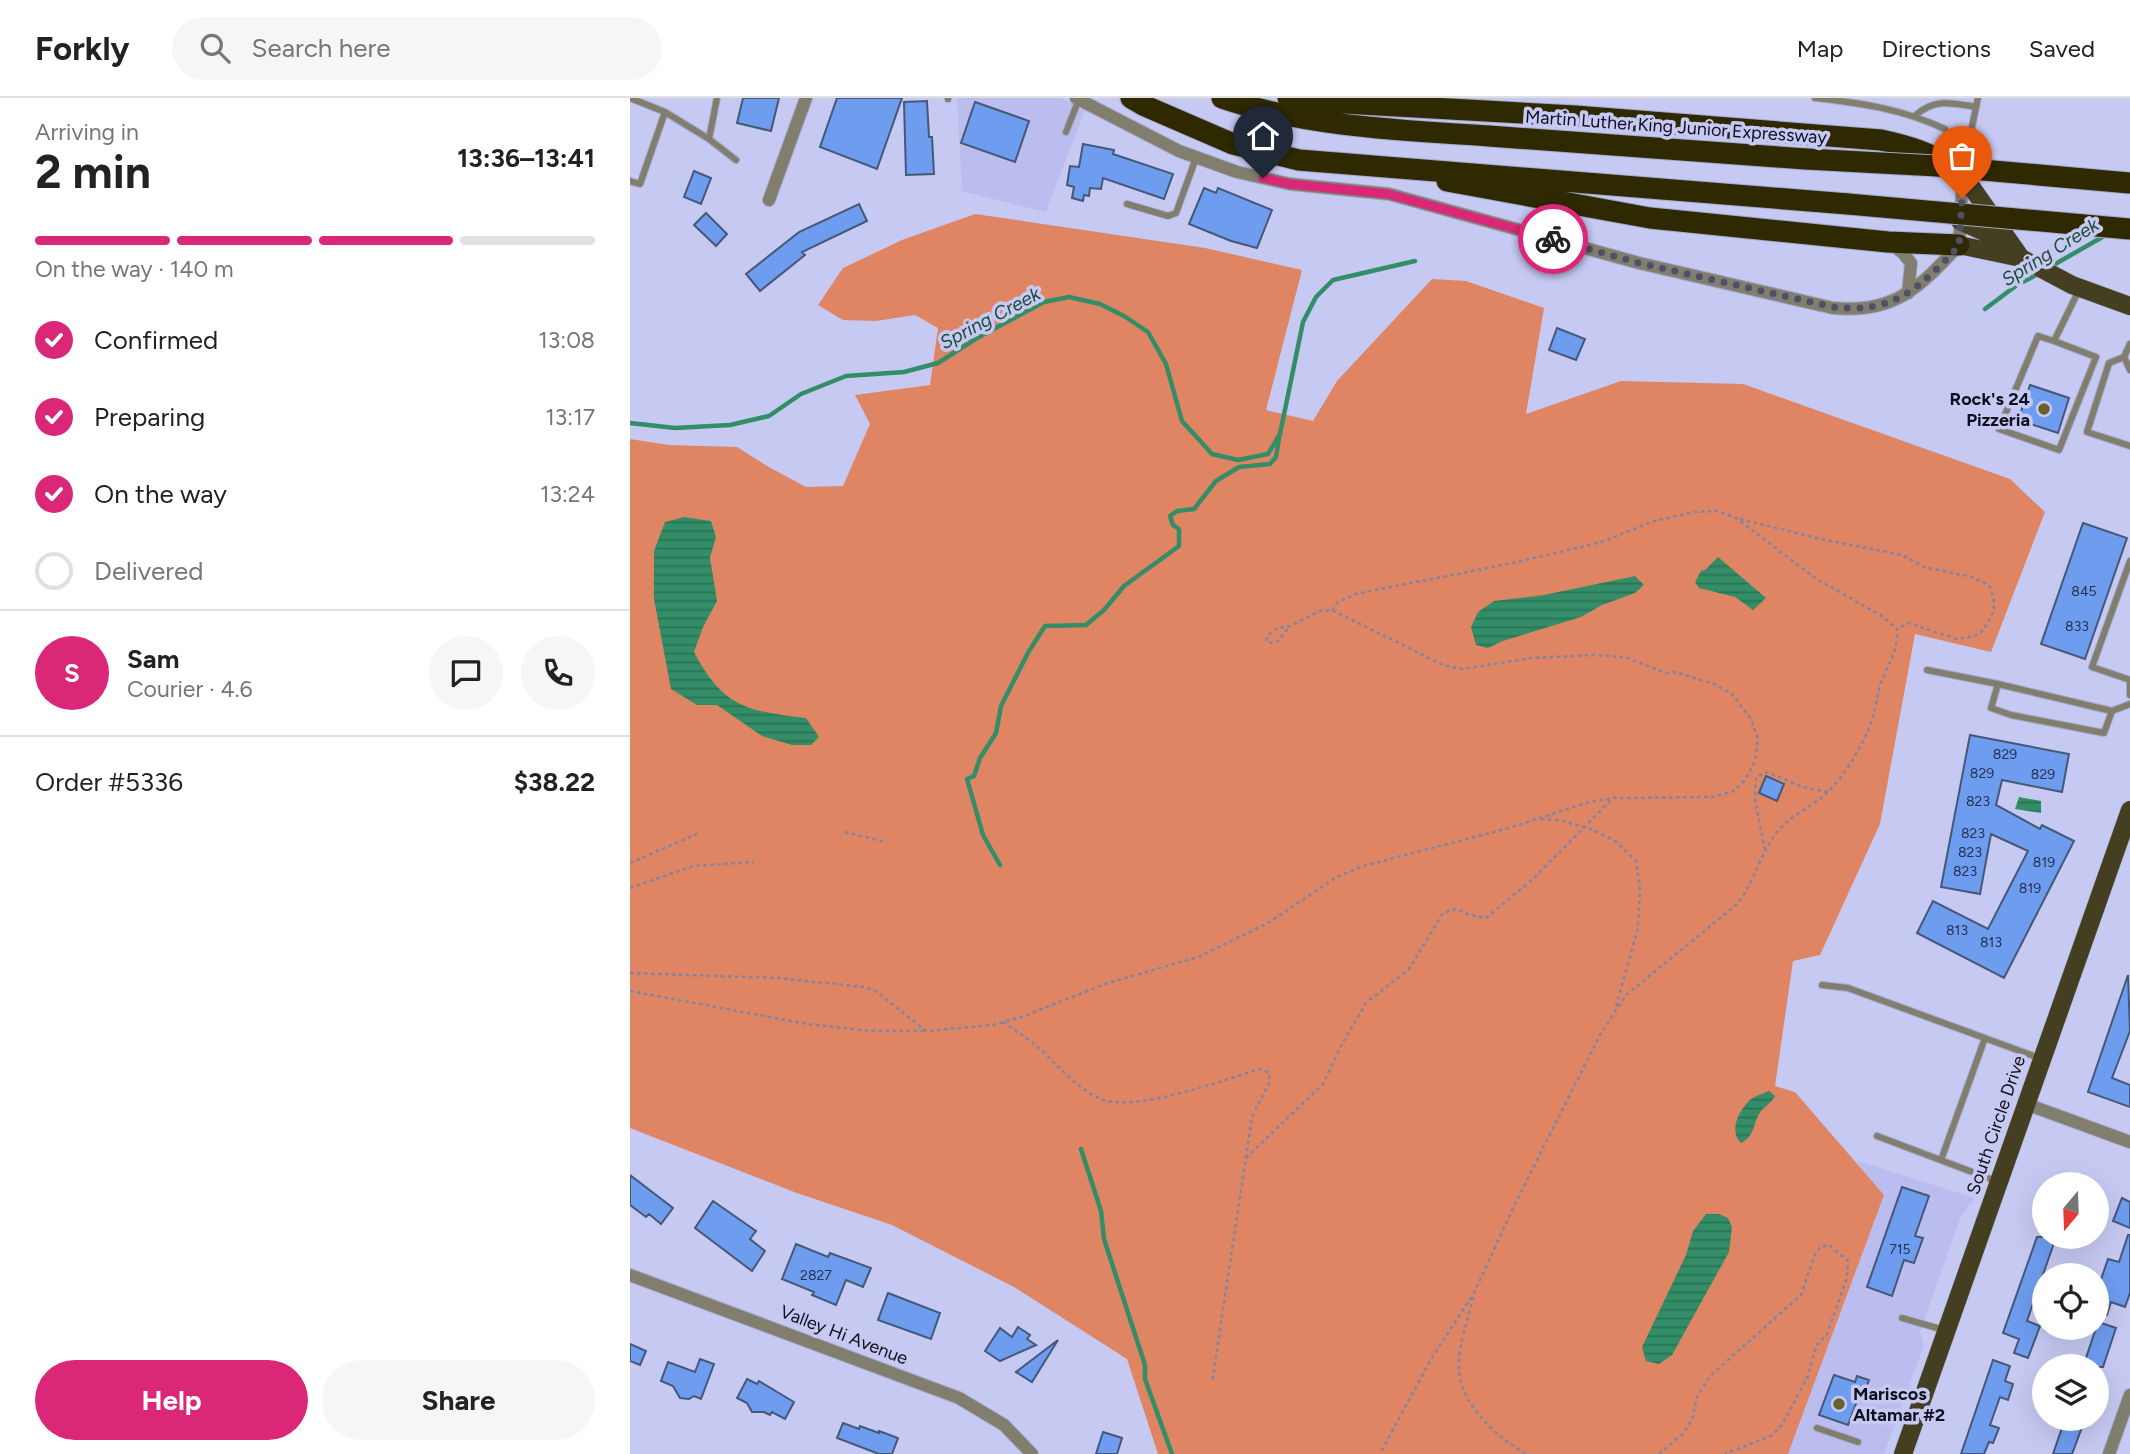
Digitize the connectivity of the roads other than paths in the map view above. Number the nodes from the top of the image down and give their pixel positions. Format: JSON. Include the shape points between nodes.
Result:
{"nodes":[{"id":1,"x":630,"y":98,"type":"edge"},
{"id":2,"x":717,"y":98,"type":"edge"},
{"id":3,"x":806,"y":98,"type":"edge"},
{"id":4,"x":1131,"y":98,"type":"edge"},
{"id":5,"x":1222,"y":98,"type":"edge"},
{"id":6,"x":1288,"y":98,"type":"edge"},
{"id":7,"x":1815,"y":98,"type":"edge"},
{"id":8,"x":1978,"y":98,"type":"edge"},
{"id":9,"x":1078,"y":99,"type":"edge"},
{"id":10,"x":1864,"y":101,"type":"edge"},
{"id":11,"x":1976,"y":107,"type":"junction"},
{"id":12,"x":665,"y":111,"type":"junction"},
{"id":13,"x":1916,"y":115,"type":"junction"},
{"id":14,"x":1945,"y":129,"type":"dead end"},
{"id":15,"x":1066,"y":132,"type":"dead end"},
{"id":16,"x":709,"y":139,"type":"junction"},
{"id":17,"x":1196,"y":158,"type":"junction"},
{"id":18,"x":736,"y":160,"type":"dead end"},
{"id":19,"x":1380,"y":165,"type":"junction"},
{"id":20,"x":1962,"y":175,"type":"junction"},
{"id":21,"x":630,"y":181,"type":"edge"},
{"id":22,"x":2130,"y":183,"type":"edge"},
{"id":23,"x":769,"y":200,"type":"dead end"},
{"id":24,"x":1127,"y":204,"type":"dead end"},
{"id":25,"x":1961,"y":221,"type":"junction"},
{"id":26,"x":2130,"y":229,"type":"edge"},
{"id":27,"x":1888,"y":242,"type":"junction"},
{"id":28,"x":1959,"y":246,"type":"junction"},
{"id":29,"x":2016,"y":251,"type":"junction"},
{"id":30,"x":2076,"y":287,"type":"junction"},
{"id":31,"x":1908,"y":293,"type":"junction"},
{"id":32,"x":2130,"y":306,"type":"edge"},
{"id":33,"x":2054,"y":341,"type":"junction"},
{"id":34,"x":2130,"y":344,"type":"edge"},
{"id":35,"x":2124,"y":357,"type":"junction"},
{"id":36,"x":2130,"y":370,"type":"edge"},
{"id":37,"x":2130,"y":446,"type":"edge"},
{"id":38,"x":2130,"y":561,"type":"edge"},
{"id":39,"x":1927,"y":670,"type":"dead end"},
{"id":40,"x":2130,"y":679,"type":"edge"},
{"id":41,"x":1998,"y":684,"type":"junction"},
{"id":42,"x":2130,"y":695,"type":"edge"},
{"id":43,"x":2130,"y":704,"type":"edge"},
{"id":44,"x":2112,"y":710,"type":"junction"},
{"id":45,"x":2130,"y":810,"type":"edge"},
{"id":46,"x":1822,"y":985,"type":"dead end"},
{"id":47,"x":1985,"y":1038,"type":"junction"},
{"id":48,"x":2042,"y":1059,"type":"junction"},
{"id":49,"x":2026,"y":1104,"type":"junction"},
{"id":50,"x":1877,"y":1136,"type":"dead end"},
{"id":51,"x":2130,"y":1142,"type":"edge"},
{"id":52,"x":1941,"y":1160,"type":"junction"},
{"id":53,"x":1999,"y":1182,"type":"junction"},
{"id":54,"x":630,"y":1275,"type":"edge"},
{"id":55,"x":1902,"y":1318,"type":"dead end"},
{"id":56,"x":1945,"y":1331,"type":"junction"},
{"id":57,"x":2130,"y":1395,"type":"edge"},
{"id":58,"x":1817,"y":1428,"type":"dead end"},
{"id":59,"x":1858,"y":1442,"type":"dead end"},
{"id":60,"x":1032,"y":1454,"type":"edge"},
{"id":61,"x":1903,"y":1454,"type":"edge"},
{"id":62,"x":2109,"y":1454,"type":"edge"}],
"edges":[{"from":1,"to":12,"type":"lane"},
{"from":2,"to":16,"type":"lane"},
{"from":3,"to":23,"type":"street"},
{"from":4,"to":19,"type":"highway","via":[[1233,144],[1299,160]]},
{"from":5,"to":22,"type":"highway","name":"Martin Luther King Junior Expressway","bridge":true,"via":[[1292,117],[1336,123]]},
{"from":6,"to":20,"type":"highway","via":[[1881,140],[1912,146]]},
{"from":7,"to":10,"type":"lane"},
{"from":8,"to":11,"type":"lane"},
{"from":9,"to":15,"type":"lane"},
{"from":9,"to":17,"type":"street"},
{"from":10,"to":13,"type":"lane"},
{"from":11,"to":13,"type":"lane","via":[[1941,102]]},
{"from":11,"to":20,"type":"lane"},
{"from":12,"to":16,"type":"lane"},
{"from":12,"to":21,"type":"lane","via":[[640,184]]},
{"from":13,"to":14,"type":"lane"},
{"from":16,"to":18,"type":"lane"},
{"from":17,"to":24,"type":"lane","via":[[1175,214]]},
{"from":17,"to":31,"type":"street","via":[[1290,184],[1388,194],[1639,263],[1833,307],[1865,309]]},
{"from":19,"to":26,"type":"highway","bridge":true},
{"from":19,"to":27,"type":"highway","via":[[1650,218]]},
{"from":20,"to":25,"type":"street"},
{"from":20,"to":29,"type":"main road"},
{"from":25,"to":28,"type":"street"},
{"from":25,"to":29,"type":"main road"},
{"from":27,"to":28,"type":"highway"},
{"from":27,"to":31,"type":"street","via":[[1911,263]]},
{"from":28,"to":29,"type":"main road"},
{"from":28,"to":31,"type":"street"},
{"from":29,"to":30,"type":"main road"},
{"from":30,"to":32,"type":"main road"},
{"from":30,"to":33,"type":"lane"},
{"from":33,"to":33,"type":"lane","via":[[2038,336],[2000,429],[2059,450],[2096,357]]},
{"from":34,"to":35,"type":"lane"},
{"from":35,"to":36,"type":"lane"},
{"from":35,"to":37,"type":"lane","via":[[2109,363],[2087,432]]},
{"from":38,"to":40,"type":"lane","via":[[2092,667]]},
{"from":39,"to":41,"type":"lane"},
{"from":40,"to":42,"type":"lane"},
{"from":41,"to":44,"type":"lane"},
{"from":41,"to":44,"type":"lane","via":[[1990,708],[2011,715],[2104,733]]},
{"from":43,"to":44,"type":"lane"},
{"from":45,"to":48,"type":"main road","name":"South Circle Drive"},
{"from":46,"to":47,"type":"lane","via":[[1848,988]]},
{"from":47,"to":48,"type":"lane"},
{"from":47,"to":52,"type":"lane"},
{"from":48,"to":49,"type":"main road","name":"South Circle Drive"},
{"from":49,"to":51,"type":"street"},
{"from":49,"to":53,"type":"main road","name":"South Circle Drive"},
{"from":50,"to":52,"type":"lane"},
{"from":52,"to":53,"type":"lane"},
{"from":53,"to":56,"type":"main road","name":"South Circle Drive"},
{"from":54,"to":60,"type":"street","name":"Valley Hi Avenue","via":[[959,1398],[1004,1425]]},
{"from":55,"to":56,"type":"lane"},
{"from":56,"to":61,"type":"main road","name":"South Circle Drive"},
{"from":57,"to":62,"type":"street"},
{"from":58,"to":59,"type":"lane"}]}
